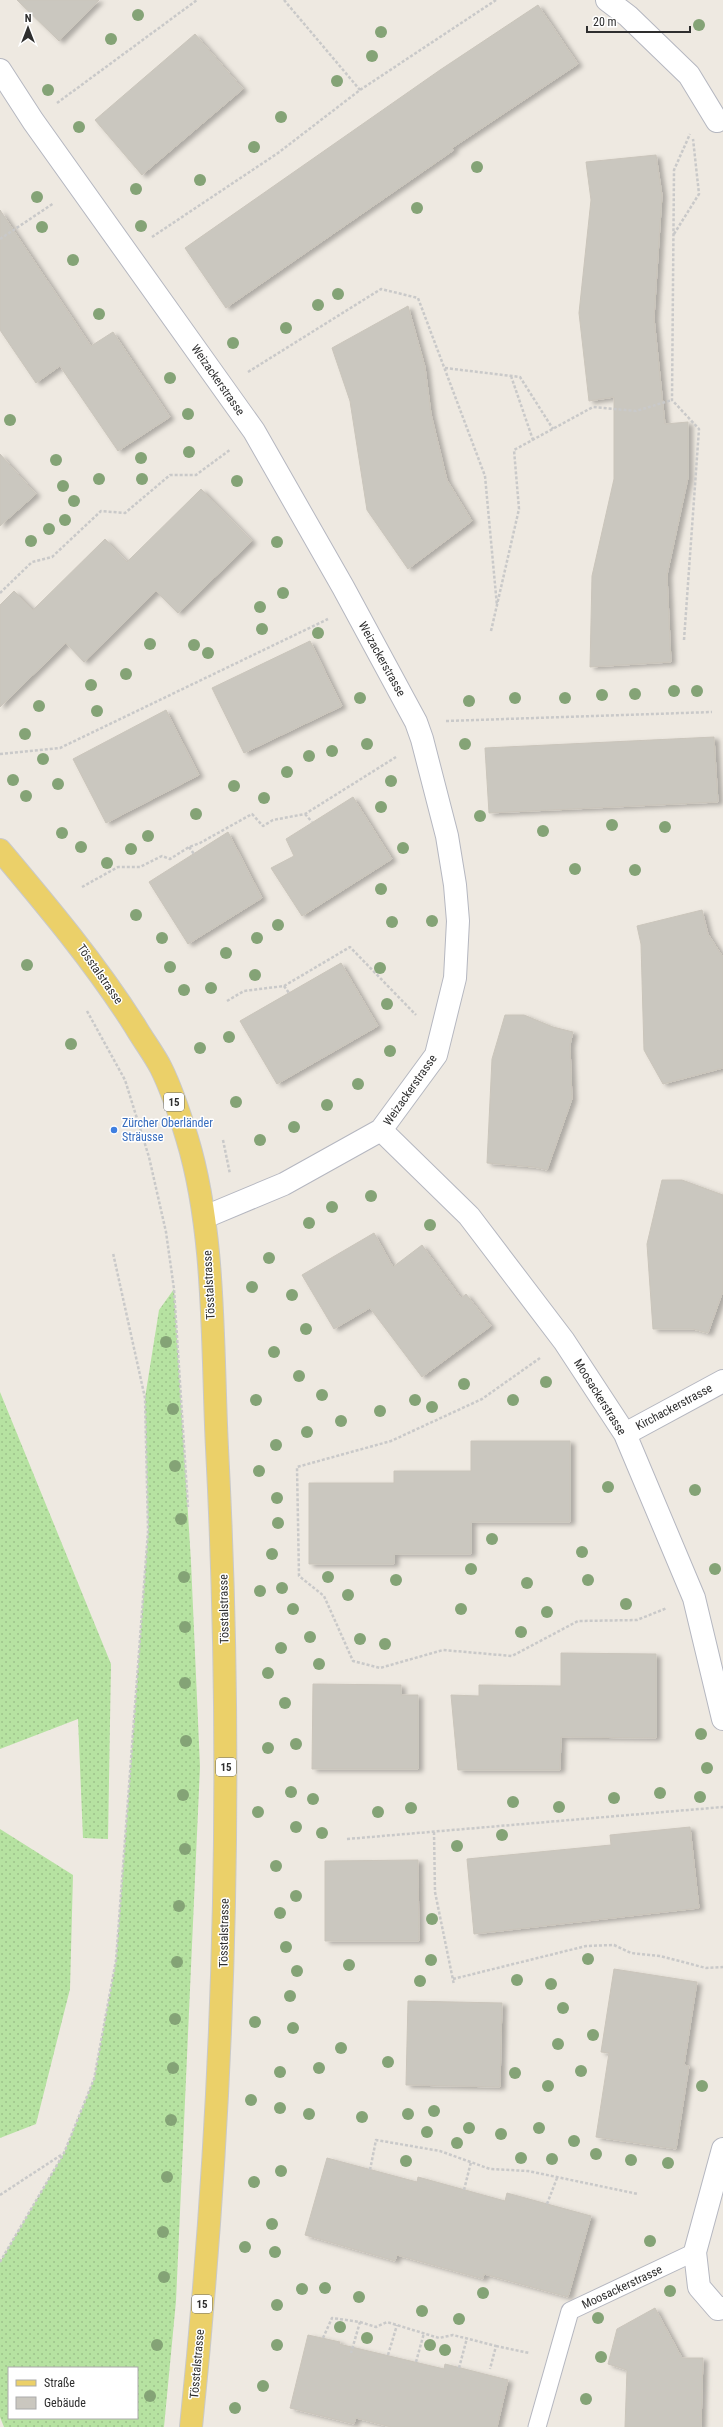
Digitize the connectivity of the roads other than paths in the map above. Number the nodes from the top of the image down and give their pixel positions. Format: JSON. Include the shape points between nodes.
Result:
{"nodes":[{"id":1,"x":608,"y":0,"type":"edge"},
{"id":2,"x":0,"y":70,"type":"edge"},
{"id":3,"x":717,"y":121,"type":"dead end"},
{"id":4,"x":0,"y":850,"type":"edge"},
{"id":5,"x":381,"y":1130,"type":"junction"},
{"id":6,"x":205,"y":1217,"type":"junction"},
{"id":7,"x":723,"y":1381,"type":"edge"},
{"id":8,"x":624,"y":1434,"type":"junction"},
{"id":9,"x":723,"y":1719,"type":"edge"},
{"id":10,"x":723,"y":2149,"type":"edge"},
{"id":11,"x":720,"y":2174,"type":"edge"},
{"id":12,"x":695,"y":2252,"type":"junction"},
{"id":13,"x":723,"y":2308,"type":"edge"},
{"id":14,"x":191,"y":2427,"type":"edge"},
{"id":15,"x":537,"y":2427,"type":"edge"}],
"edges":[{"from":1,"to":3,"type":"street","via":[[689,75]]},
{"from":2,"to":5,"type":"street","name":"Weizackerstrasse","via":[[33,121],[254,431],[353,606],[416,722],[422,738],[447,836],[455,885],[458,921],[455,978],[436,1055]]},
{"from":4,"to":6,"type":"main road","name":"Tösstalstrasse","number":"15","via":[[70,933],[117,998],[161,1069],[187,1140]]},
{"from":5,"to":6,"type":"street","name":"Weizackerstrasse","via":[[284,1184]]},
{"from":5,"to":8,"type":"street","name":"Moosackerstrasse","via":[[469,1216],[564,1341]]},
{"from":6,"to":14,"type":"main road","name":"Tösstalstrasse","number":"15","via":[[224,1572],[226,1780],[222,2003],[214,2149]]},
{"from":7,"to":8,"type":"street","name":"Kirchackerstrasse"},
{"from":8,"to":9,"type":"street","name":"Moosackerstrasse","via":[[694,1598]]},
{"from":10,"to":11,"type":"street"},
{"from":11,"to":12,"type":"street"},
{"from":12,"to":13,"type":"street","via":[[698,2287],[718,2310]]},
{"from":12,"to":15,"type":"lane","name":"Moosackerstrasse","via":[[570,2311]]}]}
